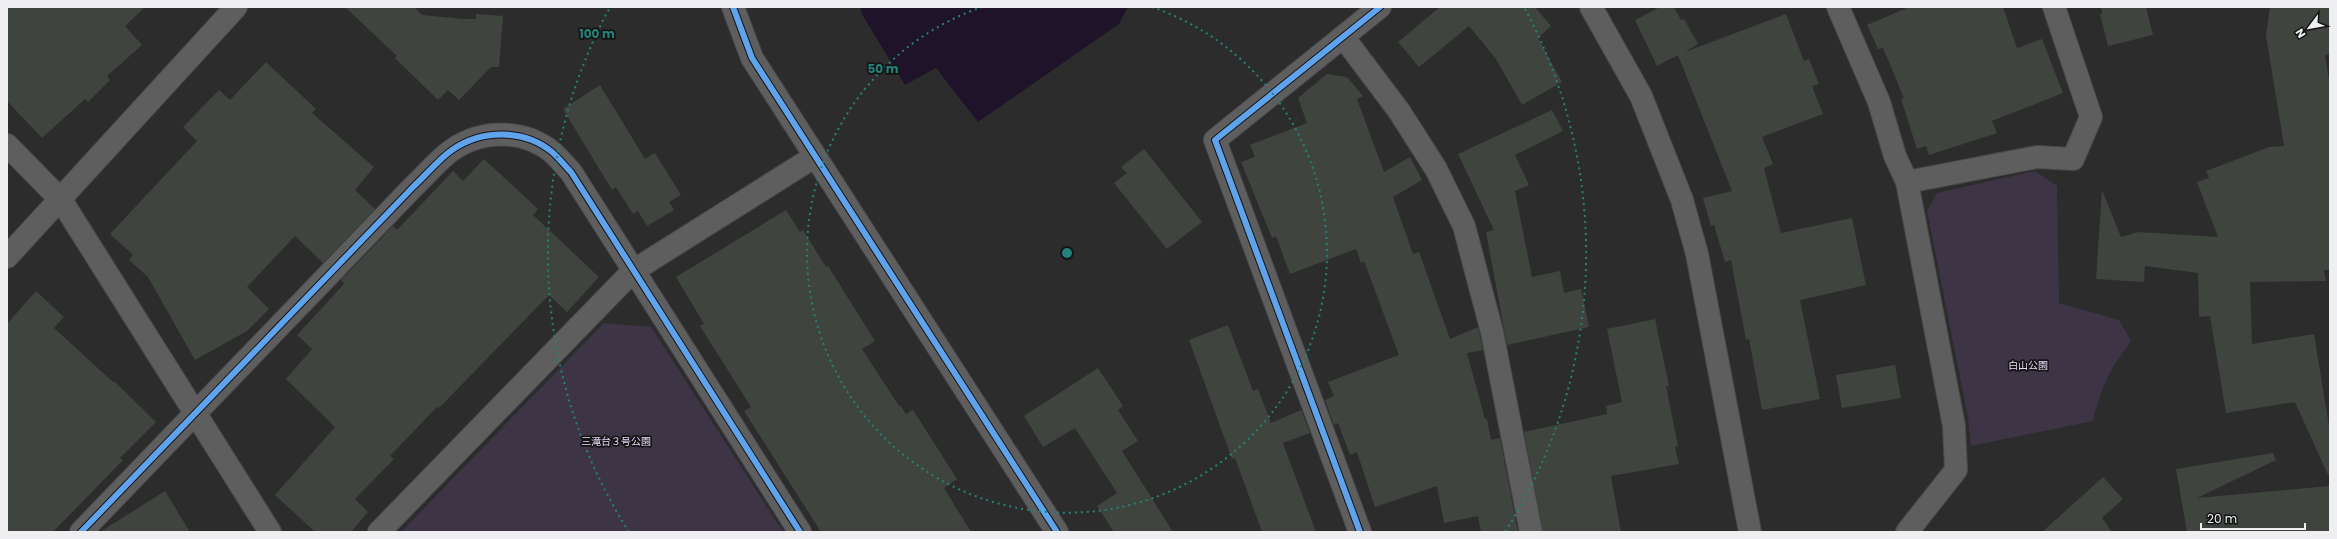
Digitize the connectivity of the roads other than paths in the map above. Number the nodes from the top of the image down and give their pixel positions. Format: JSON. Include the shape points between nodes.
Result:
{"nodes":[{"id":1,"x":236,"y":7,"type":"edge"},
{"id":2,"x":733,"y":7,"type":"edge"},
{"id":3,"x":1380,"y":7,"type":"edge"},
{"id":4,"x":1591,"y":7,"type":"edge"},
{"id":5,"x":1838,"y":7,"type":"edge"},
{"id":6,"x":2054,"y":7,"type":"edge"},
{"id":7,"x":1344,"y":38,"type":"junction"},
{"id":8,"x":7,"y":146,"type":"edge"},
{"id":9,"x":814,"y":157,"type":"junction"},
{"id":10,"x":1907,"y":182,"type":"junction"},
{"id":11,"x":61,"y":200,"type":"junction"},
{"id":12,"x":7,"y":257,"type":"edge"},
{"id":13,"x":633,"y":271,"type":"junction"},
{"id":14,"x":194,"y":414,"type":"junction"},
{"id":15,"x":81,"y":532,"type":"edge"},
{"id":16,"x":270,"y":532,"type":"edge"},
{"id":17,"x":379,"y":532,"type":"edge"},
{"id":18,"x":800,"y":532,"type":"edge"},
{"id":19,"x":1057,"y":532,"type":"edge"},
{"id":20,"x":1360,"y":532,"type":"edge"},
{"id":21,"x":1531,"y":532,"type":"edge"},
{"id":22,"x":1750,"y":532,"type":"edge"},
{"id":23,"x":1907,"y":532,"type":"edge"}],
"edges":[{"from":1,"to":11,"type":"street"},
{"from":2,"to":9,"type":"street","via":[[752,58]]},
{"from":3,"to":7,"type":"street"},
{"from":4,"to":22,"type":"street","via":[[1641,96],[1682,200],[1697,254]]},
{"from":5,"to":10,"type":"street","via":[[1879,102],[1895,156]]},
{"from":6,"to":10,"type":"street","via":[[2091,117],[2073,159],[2037,157]]},
{"from":7,"to":20,"type":"street","via":[[1216,140]]},
{"from":7,"to":21,"type":"street","via":[[1399,111],[1436,169],[1464,226],[1492,332]]},
{"from":8,"to":11,"type":"street"},
{"from":9,"to":13,"type":"street"},
{"from":9,"to":19,"type":"street"},
{"from":10,"to":23,"type":"street","via":[[1954,426],[1956,470]]},
{"from":11,"to":12,"type":"street"},
{"from":11,"to":14,"type":"street"},
{"from":13,"to":14,"type":"street","via":[[571,172],[552,152],[531,139],[510,134],[476,137],[452,150],[414,186]]},
{"from":13,"to":17,"type":"street"},
{"from":13,"to":18,"type":"street"},
{"from":14,"to":15,"type":"street"},
{"from":14,"to":16,"type":"street"}]}
